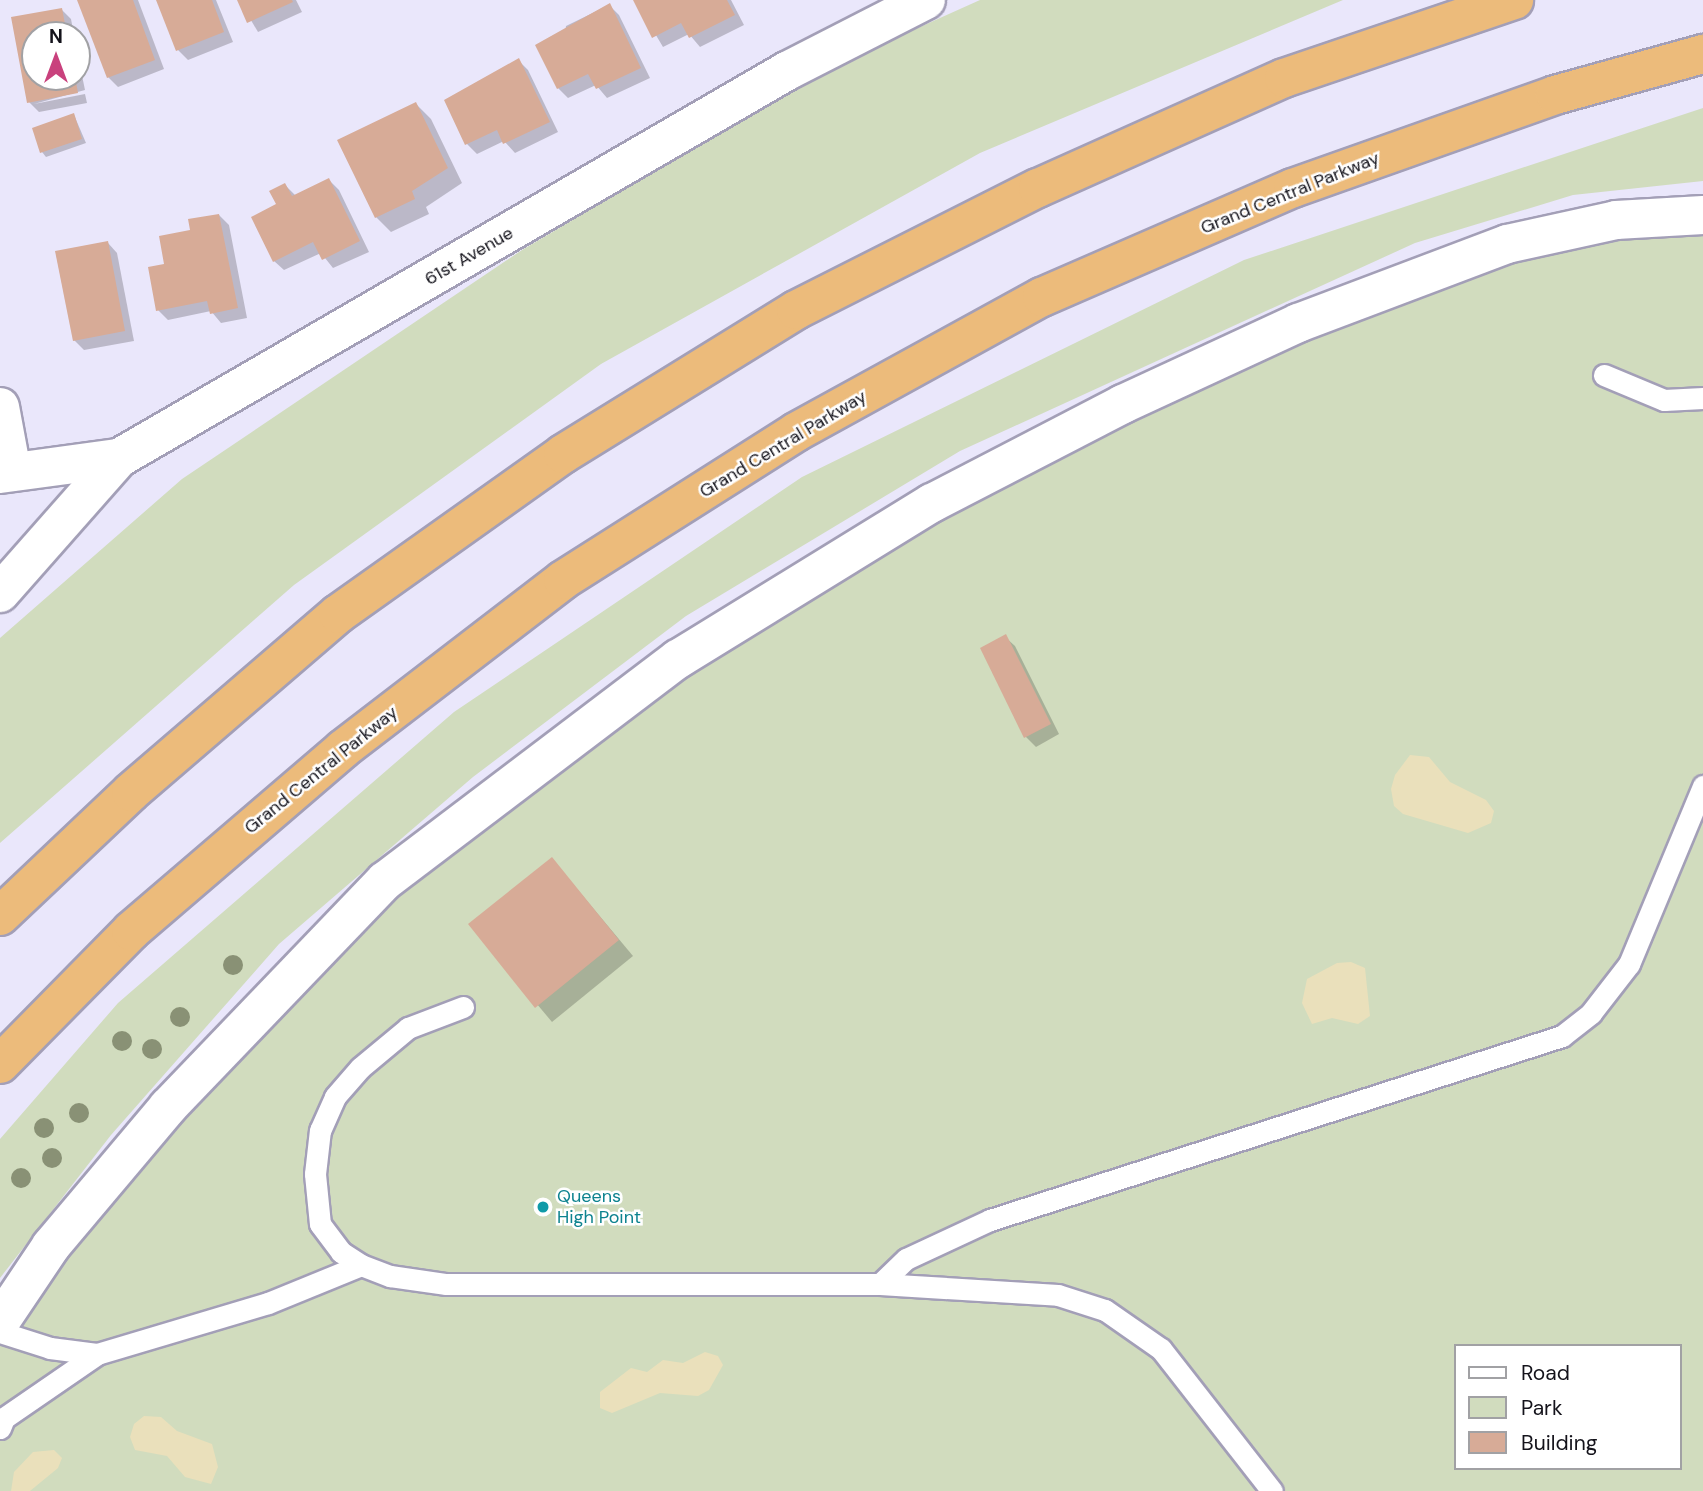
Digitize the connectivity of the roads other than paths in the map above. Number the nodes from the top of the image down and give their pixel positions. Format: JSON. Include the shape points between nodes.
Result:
{"nodes":[{"id":1,"x":926,"y":0,"type":"edge"},
{"id":2,"x":1514,"y":0,"type":"edge"},
{"id":3,"x":1703,"y":54,"type":"edge"},
{"id":4,"x":1703,"y":215,"type":"edge"},
{"id":5,"x":1604,"y":375,"type":"dead end"},
{"id":6,"x":1703,"y":398,"type":"edge"},
{"id":7,"x":0,"y":407,"type":"edge"},
{"id":8,"x":118,"y":458,"type":"junction"},
{"id":9,"x":6,"y":473,"type":"edge"},
{"id":10,"x":0,"y":593,"type":"edge"},
{"id":11,"x":1703,"y":786,"type":"edge"},
{"id":12,"x":0,"y":916,"type":"edge"},
{"id":13,"x":463,"y":1007,"type":"dead end"},
{"id":14,"x":0,"y":1064,"type":"edge"},
{"id":15,"x":361,"y":1265,"type":"junction"},
{"id":16,"x":880,"y":1284,"type":"junction"},
{"id":17,"x":0,"y":1322,"type":"edge"},
{"id":18,"x":0,"y":1332,"type":"edge"},
{"id":19,"x":97,"y":1354,"type":"junction"},
{"id":20,"x":0,"y":1428,"type":"edge"},
{"id":21,"x":1272,"y":1491,"type":"edge"}],
"edges":[{"from":1,"to":8,"type":"main road","name":"61st Avenue","via":[[787,71]]},
{"from":2,"to":12,"type":"highway","via":[[1284,78],[1038,188],[796,310],[563,454],[338,614],[131,792]]},
{"from":3,"to":14,"type":"highway","name":"Grand Central Parkway","via":[[1556,95],[1293,188],[1042,297],[796,432],[563,580],[343,750],[131,931]]},
{"from":4,"to":17,"type":"main road","via":[[1616,220],[1507,244],[1298,323],[1123,404],[932,503],[689,652],[385,881],[168,1107],[51,1246]]},
{"from":5,"to":6,"type":"lane","via":[[1664,400]]},
{"from":7,"to":9,"type":"main road"},
{"from":8,"to":9,"type":"main road","name":"61st Avenue"},
{"from":8,"to":10,"type":"main road"},
{"from":11,"to":16,"type":"lane","via":[[1629,964],[1591,1013],[1562,1036],[990,1220],[906,1259]]},
{"from":13,"to":15,"type":"lane","via":[[408,1028],[360,1068],[335,1097],[320,1130],[315,1174],[320,1224],[341,1252]]},
{"from":15,"to":16,"type":"lane","via":[[390,1276],[446,1284]]},
{"from":15,"to":19,"type":"lane","via":[[268,1303]]},
{"from":16,"to":21,"type":"lane","via":[[1058,1295],[1105,1310],[1161,1349]]},
{"from":18,"to":19,"type":"lane","via":[[50,1348]]},
{"from":19,"to":20,"type":"lane","via":[[4,1418]]}]}
